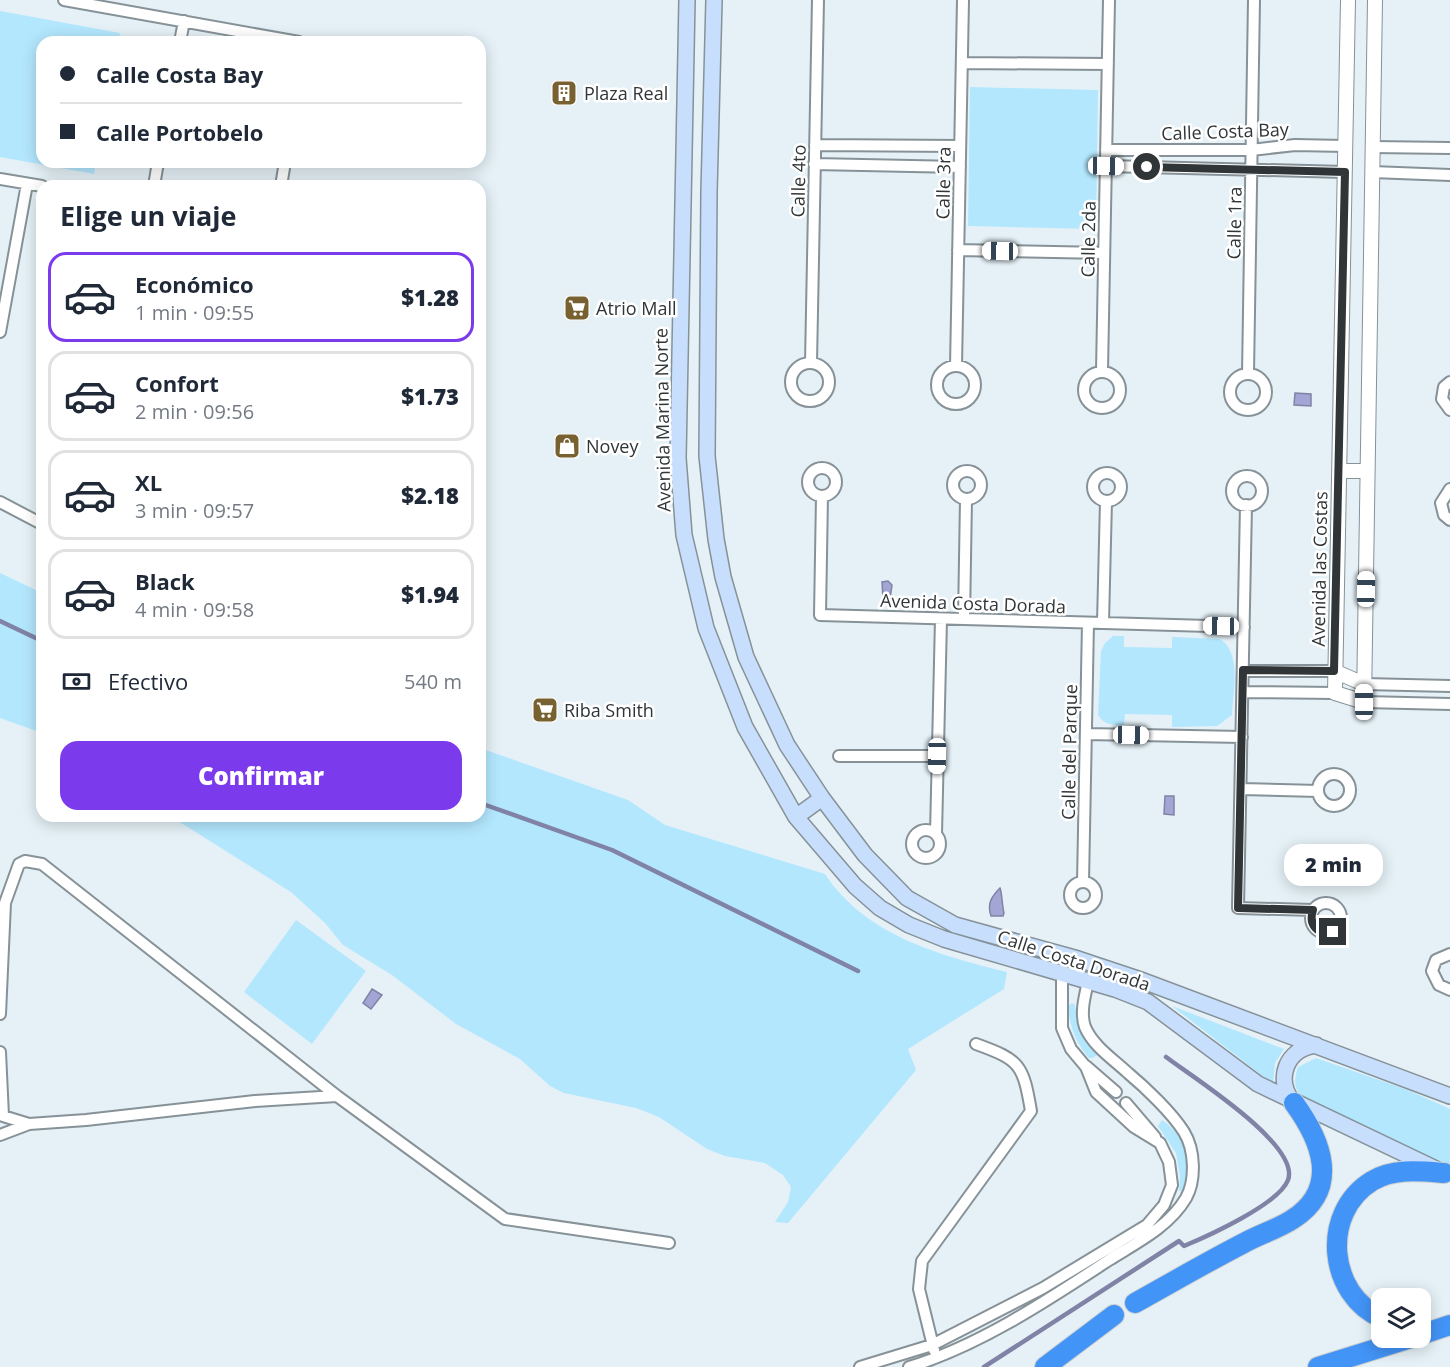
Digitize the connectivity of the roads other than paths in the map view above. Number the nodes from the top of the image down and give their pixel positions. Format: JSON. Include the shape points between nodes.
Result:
{"nodes":[{"id":1,"x":64,"y":0,"type":"edge"},
{"id":2,"x":687,"y":0,"type":"edge"},
{"id":3,"x":714,"y":0,"type":"edge"},
{"id":4,"x":818,"y":0,"type":"edge"},
{"id":5,"x":963,"y":0,"type":"edge"},
{"id":6,"x":1109,"y":0,"type":"edge"},
{"id":7,"x":1254,"y":0,"type":"edge"},
{"id":8,"x":1348,"y":0,"type":"edge"},
{"id":9,"x":1375,"y":0,"type":"edge"},
{"id":10,"x":184,"y":21,"type":"junction"},
{"id":11,"x":181,"y":36,"type":"edge"},
{"id":12,"x":267,"y":36,"type":"edge"},
{"id":13,"x":962,"y":63,"type":"junction"},
{"id":14,"x":1108,"y":64,"type":"junction"},
{"id":15,"x":815,"y":145,"type":"junction"},
{"id":16,"x":960,"y":146,"type":"junction"},
{"id":17,"x":1345,"y":146,"type":"junction"},
{"id":18,"x":1372,"y":147,"type":"junction"},
{"id":19,"x":1450,"y":148,"type":"edge"},
{"id":20,"x":1106,"y":150,"type":"junction"},
{"id":21,"x":1251,"y":150,"type":"junction"},
{"id":22,"x":814,"y":164,"type":"junction"},
{"id":23,"x":1106,"y":166,"type":"junction"},
{"id":24,"x":960,"y":167,"type":"junction"},
{"id":25,"x":1251,"y":169,"type":"junction"},
{"id":26,"x":1345,"y":172,"type":"junction"},
{"id":27,"x":1372,"y":172,"type":"junction"},
{"id":28,"x":1450,"y":176,"type":"edge"},
{"id":29,"x":0,"y":179,"type":"edge"},
{"id":30,"x":27,"y":184,"type":"junction"},
{"id":31,"x":36,"y":185,"type":"edge"},
{"id":32,"x":958,"y":250,"type":"junction"},
{"id":33,"x":1104,"y":253,"type":"junction"},
{"id":34,"x":0,"y":332,"type":"edge"},
{"id":35,"x":811,"y":363,"type":"dead end"},
{"id":36,"x":956,"y":366,"type":"dead end"},
{"id":37,"x":1102,"y":372,"type":"dead end"},
{"id":38,"x":1248,"y":374,"type":"dead end"},
{"id":39,"x":1450,"y":382,"type":"edge"},
{"id":40,"x":1450,"y":410,"type":"edge"},
{"id":41,"x":1339,"y":471,"type":"junction"},
{"id":42,"x":1367,"y":471,"type":"junction"},
{"id":43,"x":1450,"y":489,"type":"edge"},
{"id":44,"x":822,"y":496,"type":"dead end"},
{"id":45,"x":966,"y":499,"type":"dead end"},
{"id":46,"x":1106,"y":501,"type":"dead end"},
{"id":47,"x":0,"y":502,"type":"edge"},
{"id":48,"x":1246,"y":505,"type":"dead end"},
{"id":49,"x":1450,"y":520,"type":"edge"},
{"id":50,"x":36,"y":521,"type":"edge"},
{"id":51,"x":941,"y":619,"type":"junction"},
{"id":52,"x":964,"y":619,"type":"junction"},
{"id":53,"x":1088,"y":623,"type":"junction"},
{"id":54,"x":1103,"y":623,"type":"junction"},
{"id":55,"x":1244,"y":627,"type":"junction"},
{"id":56,"x":1243,"y":670,"type":"junction"},
{"id":57,"x":1334,"y":671,"type":"junction"},
{"id":58,"x":1364,"y":684,"type":"junction"},
{"id":59,"x":1450,"y":686,"type":"edge"},
{"id":60,"x":1243,"y":692,"type":"junction"},
{"id":61,"x":1335,"y":693,"type":"junction"},
{"id":62,"x":1364,"y":702,"type":"junction"},
{"id":63,"x":1450,"y":704,"type":"edge"},
{"id":64,"x":1086,"y":734,"type":"junction"},
{"id":65,"x":1242,"y":737,"type":"junction"},
{"id":66,"x":839,"y":756,"type":"dead end"},
{"id":67,"x":937,"y":756,"type":"junction"},
{"id":68,"x":1241,"y":789,"type":"junction"},
{"id":69,"x":1318,"y":791,"type":"dead end"},
{"id":70,"x":822,"y":798,"type":"junction"},
{"id":71,"x":796,"y":817,"type":"junction"},
{"id":72,"x":936,"y":834,"type":"dead end"},
{"id":73,"x":1083,"y":882,"type":"dead end"},
{"id":74,"x":1313,"y":910,"type":"dead end"},
{"id":75,"x":1450,"y":954,"type":"edge"},
{"id":76,"x":1062,"y":975,"type":"junction"},
{"id":77,"x":1088,"y":982,"type":"junction"},
{"id":78,"x":1450,"y":990,"type":"edge"},
{"id":79,"x":0,"y":1014,"type":"edge"},
{"id":80,"x":976,"y":1044,"type":"dead end"},
{"id":81,"x":1316,"y":1045,"type":"junction"},
{"id":82,"x":0,"y":1052,"type":"edge"},
{"id":83,"x":1083,"y":1064,"type":"junction"},
{"id":84,"x":0,"y":1067,"type":"edge"},
{"id":85,"x":1116,"y":1092,"type":"dead end"},
{"id":86,"x":337,"y":1096,"type":"junction"},
{"id":87,"x":1450,"y":1096,"type":"edge"},
{"id":88,"x":1126,"y":1103,"type":"dead end"},
{"id":89,"x":1294,"y":1103,"type":"junction"},
{"id":90,"x":29,"y":1124,"type":"junction"},
{"id":91,"x":0,"y":1135,"type":"edge"},
{"id":92,"x":1160,"y":1143,"type":"junction"},
{"id":93,"x":1448,"y":1174,"type":"edge"},
{"id":94,"x":669,"y":1242,"type":"dead end"},
{"id":95,"x":1135,"y":1303,"type":"dead end"},
{"id":96,"x":1371,"y":1312,"type":"edge"},
{"id":97,"x":1114,"y":1316,"type":"dead end"},
{"id":98,"x":932,"y":1345,"type":"junction"},
{"id":99,"x":1379,"y":1348,"type":"edge"},
{"id":100,"x":938,"y":1359,"type":"junction"},
{"id":101,"x":860,"y":1367,"type":"edge"},
{"id":102,"x":909,"y":1367,"type":"edge"},
{"id":103,"x":1045,"y":1367,"type":"edge"},
{"id":104,"x":1318,"y":1367,"type":"edge"}],
"edges":[{"from":1,"to":10,"type":"street"},
{"from":2,"to":71,"type":"main road","name":"Avenida Marina Norte","via":[[678,458],[684,535],[706,628],[741,716]]},
{"from":3,"to":70,"type":"main road","via":[[707,456],[716,539],[746,657],[787,745]]},
{"from":4,"to":15,"type":"street","name":"Calle 4to"},
{"from":5,"to":13,"type":"street","name":"Calle 3ra"},
{"from":6,"to":14,"type":"street","name":"Calle 2da"},
{"from":7,"to":21,"type":"street","name":"Calle 1ra"},
{"from":8,"to":17,"type":"street","name":"Avenida las Costas"},
{"from":9,"to":18,"type":"street"},
{"from":10,"to":11,"type":"street"},
{"from":10,"to":12,"type":"street"},
{"from":13,"to":14,"type":"street"},
{"from":13,"to":16,"type":"street","name":"Calle 3ra"},
{"from":14,"to":20,"type":"street","name":"Calle 2da"},
{"from":15,"to":16,"type":"street"},
{"from":15,"to":22,"type":"street","name":"Calle 4to"},
{"from":16,"to":24,"type":"street","name":"Calle 3ra"},
{"from":17,"to":18,"type":"street"},
{"from":17,"to":21,"type":"street","name":"Calle Costa Bay","via":[[1294,145]]},
{"from":17,"to":26,"type":"street","name":"Avenida las Costas"},
{"from":18,"to":19,"type":"street"},
{"from":18,"to":27,"type":"street"},
{"from":20,"to":21,"type":"street","name":"Calle Costa Bay"},
{"from":20,"to":23,"type":"street","name":"Calle 2da"},
{"from":21,"to":25,"type":"street","name":"Calle 1ra"},
{"from":22,"to":24,"type":"street"},
{"from":22,"to":35,"type":"street","name":"Calle 4to"},
{"from":23,"to":25,"type":"street","name":"Calle Costa Bay"},
{"from":23,"to":33,"type":"street","name":"Calle 2da"},
{"from":24,"to":32,"type":"street","name":"Calle 3ra"},
{"from":25,"to":26,"type":"street","name":"Calle Costa Bay"},
{"from":25,"to":38,"type":"street","name":"Calle 1ra"},
{"from":26,"to":27,"type":"street"},
{"from":26,"to":41,"type":"street","name":"Avenida las Costas"},
{"from":27,"to":28,"type":"street"},
{"from":27,"to":42,"type":"street"},
{"from":29,"to":30,"type":"street"},
{"from":30,"to":31,"type":"street"},
{"from":30,"to":34,"type":"street"},
{"from":32,"to":33,"type":"street"},
{"from":32,"to":36,"type":"street","name":"Calle 3ra"},
{"from":33,"to":37,"type":"street","name":"Calle 2da"},
{"from":39,"to":40,"type":"street","via":[[1442,393]]},
{"from":41,"to":42,"type":"street"},
{"from":41,"to":57,"type":"street","name":"Avenida las Costas"},
{"from":42,"to":58,"type":"street"},
{"from":43,"to":49,"type":"street","via":[[1441,503]]},
{"from":44,"to":51,"type":"street","name":"Avenida Costa Dorada","via":[[820,615]]},
{"from":45,"to":52,"type":"street"},
{"from":46,"to":54,"type":"street"},
{"from":47,"to":50,"type":"street"},
{"from":48,"to":55,"type":"street"},
{"from":51,"to":52,"type":"street","name":"Avenida Costa Dorada"},
{"from":51,"to":67,"type":"street"},
{"from":52,"to":53,"type":"street","name":"Avenida Costa Dorada"},
{"from":53,"to":54,"type":"street","name":"Avenida Costa Dorada"},
{"from":53,"to":64,"type":"street","name":"Calle del Parque"},
{"from":54,"to":55,"type":"street","name":"Avenida Costa Dorada"},
{"from":55,"to":56,"type":"street"},
{"from":56,"to":57,"type":"street"},
{"from":56,"to":60,"type":"street"},
{"from":57,"to":58,"type":"street"},
{"from":57,"to":61,"type":"street","name":"Avenida las Costas"},
{"from":58,"to":59,"type":"street"},
{"from":58,"to":62,"type":"street"},
{"from":60,"to":61,"type":"street"},
{"from":60,"to":65,"type":"street"},
{"from":61,"to":62,"type":"street"},
{"from":62,"to":63,"type":"street"},
{"from":64,"to":65,"type":"street"},
{"from":64,"to":73,"type":"street","name":"Calle del Parque"},
{"from":65,"to":68,"type":"street"},
{"from":66,"to":67,"type":"street"},
{"from":67,"to":72,"type":"street"},
{"from":68,"to":69,"type":"street"},
{"from":68,"to":74,"type":"street","via":[[1238,908]]},
{"from":70,"to":71,"type":"main road"},
{"from":70,"to":81,"type":"main road","name":"Calle Costa Dorada","via":[[865,855],[907,898],[928,912],[975,931],[1138,979]]},
{"from":71,"to":76,"type":"main road","name":"Calle Costa Dorada","via":[[855,886],[880,908],[944,939]]},
{"from":75,"to":78,"type":"street","via":[[1436,960],[1432,971],[1439,986]]},
{"from":76,"to":77,"type":"main road","name":"Calle Costa Dorada"},
{"from":76,"to":83,"type":"street","via":[[1062,1028]]},
{"from":77,"to":89,"type":"main road","name":"Calle Costa Dorada","via":[[1148,1002],[1258,1084]]},
{"from":77,"to":100,"type":"street","via":[[1083,1007],[1085,1025],[1096,1044],[1140,1083],[1185,1133],[1192,1163],[1187,1196],[1173,1216],[1050,1299]]},
{"from":79,"to":86,"type":"street","via":[[5,903],[20,864],[42,864]]},
{"from":80,"to":98,"type":"street","via":[[1018,1064],[1031,1111],[922,1261],[920,1289]]},
{"from":81,"to":87,"type":"main road","name":"Calle Costa Dorada"},
{"from":81,"to":89,"type":"main road","via":[[1296,1052],[1285,1070],[1284,1084]]},
{"from":82,"to":84,"type":"street"},
{"from":83,"to":85,"type":"street"},
{"from":83,"to":92,"type":"street","via":[[1096,1092]]},
{"from":84,"to":90,"type":"street","via":[[3,1116]]},
{"from":86,"to":90,"type":"street"},
{"from":86,"to":94,"type":"street","via":[[506,1219]]},
{"from":88,"to":92,"type":"street"},
{"from":89,"to":93,"type":"main road","name":"Calle Costa Dorada"},
{"from":89,"to":95,"type":"highway","via":[[1312,1130],[1322,1160],[1321,1181],[1309,1206],[1284,1224]]},
{"from":90,"to":91,"type":"street"},
{"from":92,"to":98,"type":"street","via":[[1169,1162],[1172,1185],[1164,1205],[1147,1225],[1044,1288]]},
{"from":93,"to":96,"type":"highway","via":[[1415,1171],[1383,1176],[1365,1186],[1347,1208],[1337,1242],[1341,1276],[1352,1297]]},
{"from":97,"to":103,"type":"highway"},
{"from":98,"to":100,"type":"street"},
{"from":98,"to":101,"type":"street"},
{"from":99,"to":104,"type":"highway"},
{"from":100,"to":102,"type":"street"}]}
